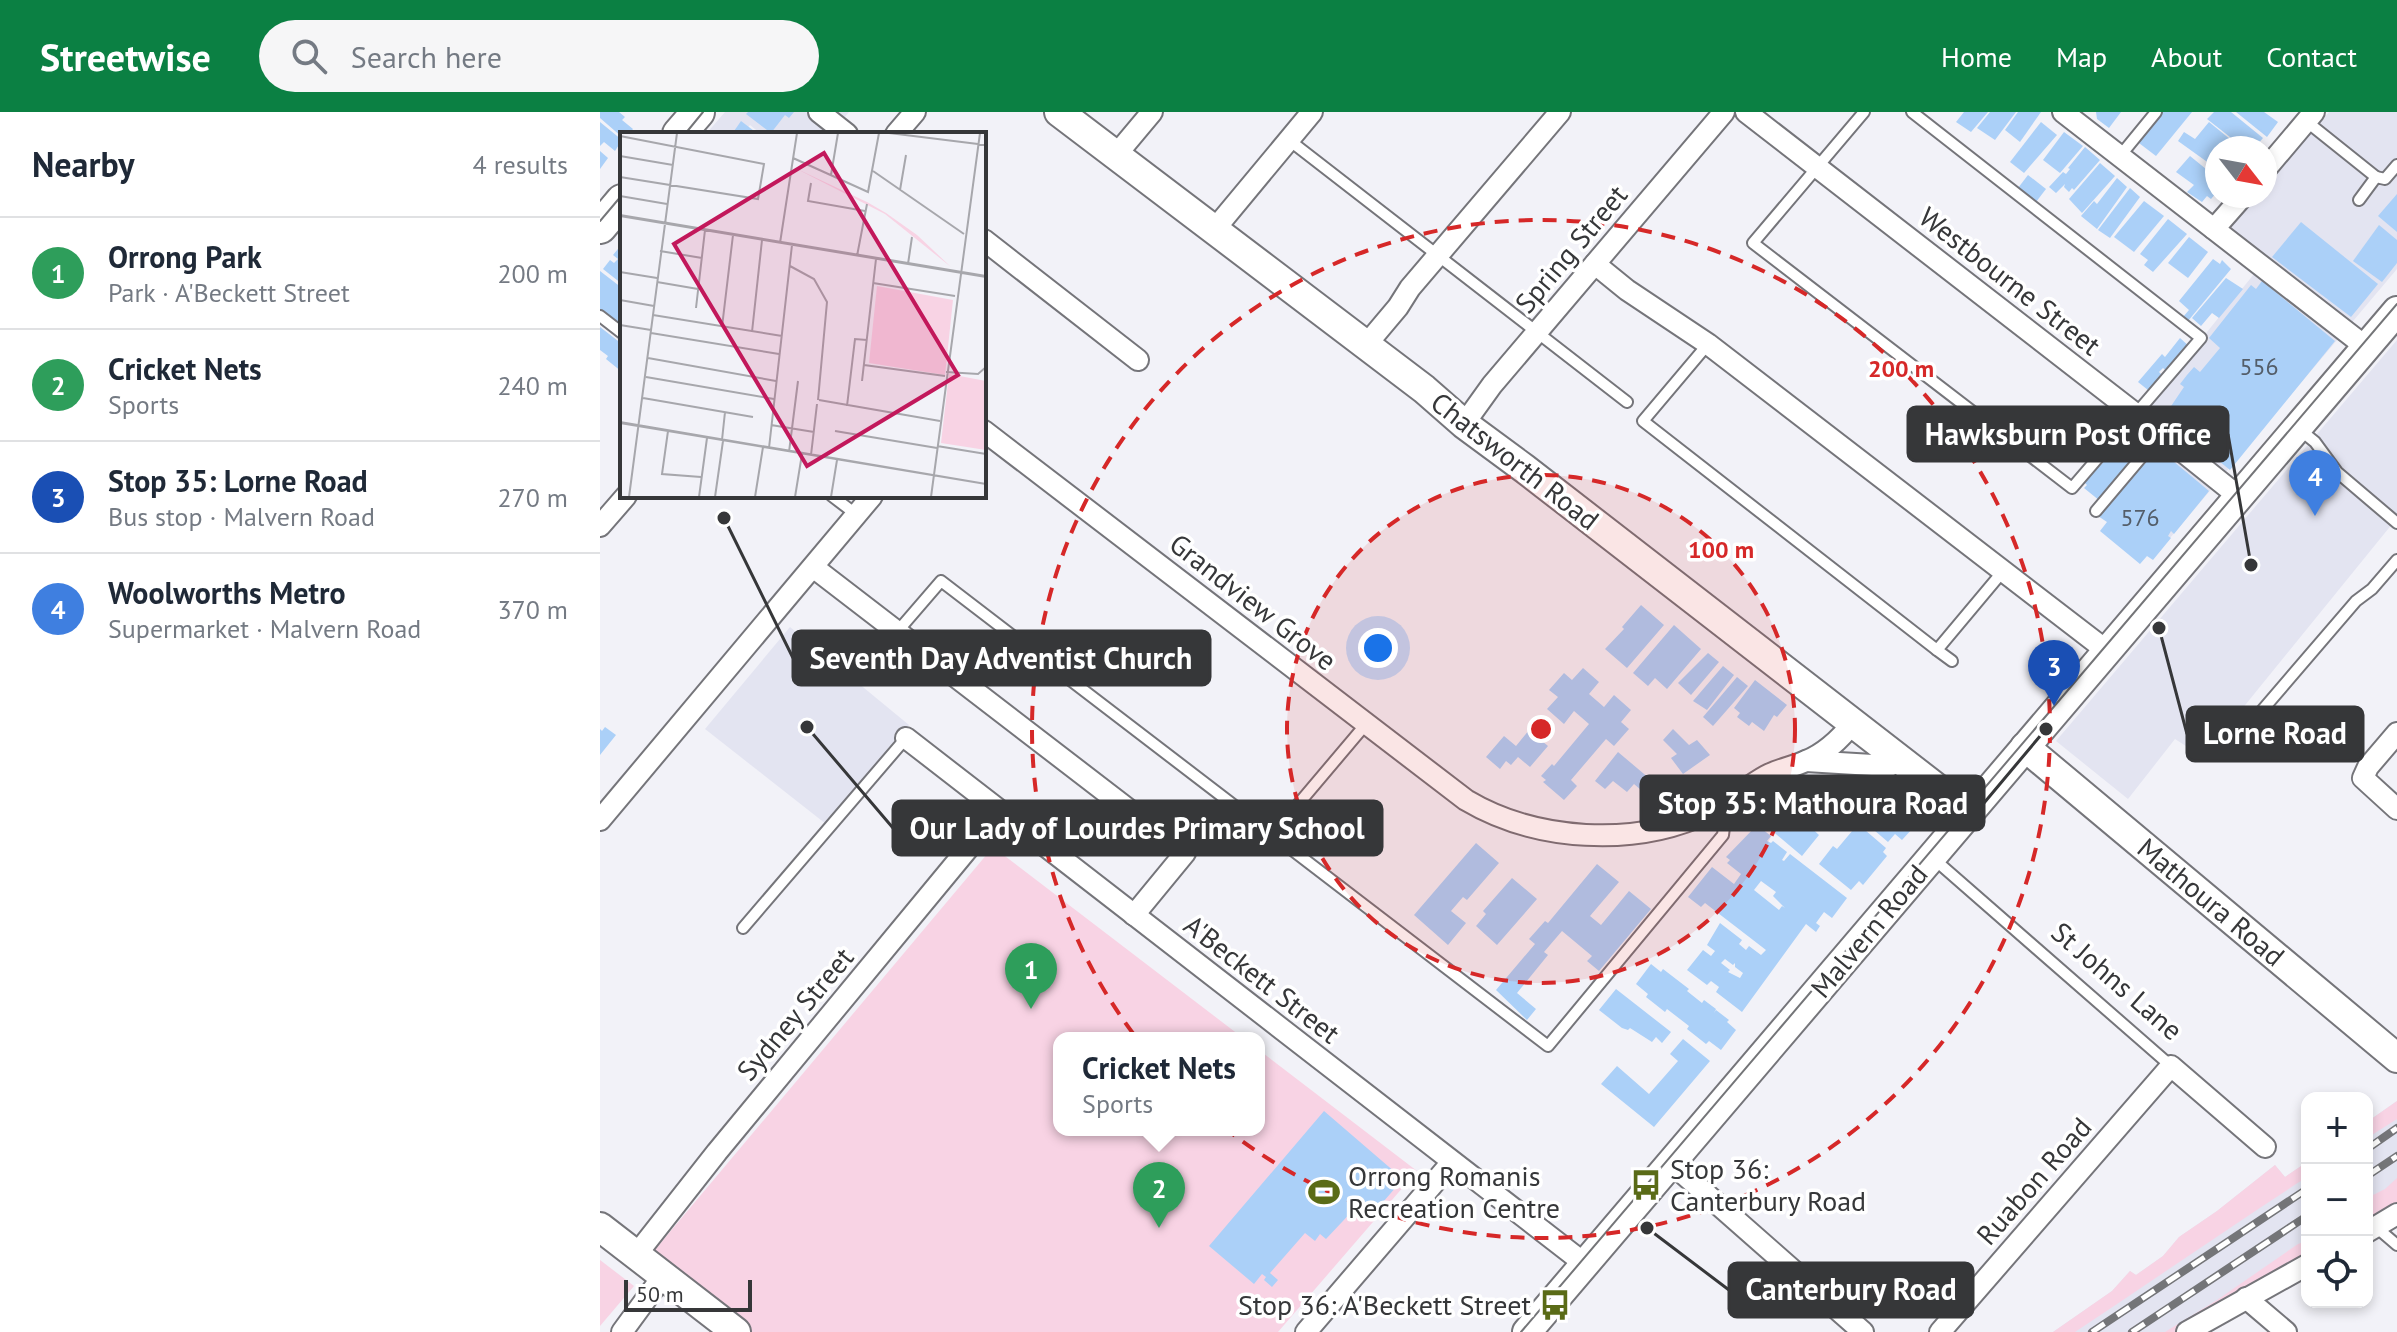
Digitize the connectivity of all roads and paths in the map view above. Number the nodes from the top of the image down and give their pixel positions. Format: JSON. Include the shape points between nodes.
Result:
{"nodes":[{"id":1,"x":819,"y":112,"type":"edge"},
{"id":2,"x":915,"y":112,"type":"edge"},
{"id":3,"x":1059,"y":112,"type":"edge"},
{"id":4,"x":1152,"y":112,"type":"edge"},
{"id":5,"x":1312,"y":112,"type":"edge"},
{"id":6,"x":1560,"y":112,"type":"edge"},
{"id":7,"x":1724,"y":112,"type":"edge"},
{"id":8,"x":1746,"y":112,"type":"edge"},
{"id":9,"x":1864,"y":112,"type":"edge"},
{"id":10,"x":1912,"y":112,"type":"edge"},
{"id":11,"x":2063,"y":112,"type":"edge"},
{"id":12,"x":2156,"y":112,"type":"edge"},
{"id":13,"x":2310,"y":117,"type":"edge"},
{"id":14,"x":844,"y":132,"type":"edge"},
{"id":15,"x":898,"y":132,"type":"edge"},
{"id":16,"x":1289,"y":140,"type":"junction"},
{"id":17,"x":1116,"y":155,"type":"junction"},
{"id":18,"x":2120,"y":156,"type":"junction"},
{"id":19,"x":2277,"y":156,"type":"edge"},
{"id":20,"x":2397,"y":165,"type":"edge"},
{"id":21,"x":1817,"y":167,"type":"junction"},
{"id":22,"x":2376,"y":177,"type":"junction"},
{"id":23,"x":2359,"y":200,"type":"dead end"},
{"id":24,"x":620,"y":203,"type":"edge"},
{"id":25,"x":2232,"y":208,"type":"edge"},
{"id":26,"x":600,"y":227,"type":"edge"},
{"id":27,"x":2214,"y":229,"type":"junction"},
{"id":28,"x":1214,"y":230,"type":"junction"},
{"id":29,"x":986,"y":242,"type":"edge"},
{"id":30,"x":1437,"y":256,"type":"junction"},
{"id":31,"x":1595,"y":264,"type":"junction"},
{"id":32,"x":2397,"y":311,"type":"edge"},
{"id":33,"x":600,"y":316,"type":"edge"},
{"id":34,"x":620,"y":331,"type":"edge"},
{"id":35,"x":1537,"y":334,"type":"junction"},
{"id":36,"x":1708,"y":344,"type":"junction"},
{"id":37,"x":1366,"y":345,"type":"junction"},
{"id":38,"x":2366,"y":347,"type":"junction"},
{"id":39,"x":1138,"y":360,"type":"dead end"},
{"id":40,"x":1627,"y":402,"type":"dead end"},
{"id":41,"x":2137,"y":415,"type":"junction"},
{"id":42,"x":1464,"y":424,"type":"junction"},
{"id":43,"x":2297,"y":428,"type":"junction"},
{"id":44,"x":986,"y":433,"type":"edge"},
{"id":45,"x":2161,"y":434,"type":"junction"},
{"id":46,"x":2238,"y":496,"type":"junction"},
{"id":47,"x":624,"y":498,"type":"edge"},
{"id":48,"x":835,"y":498,"type":"edge"},
{"id":49,"x":870,"y":498,"type":"edge"},
{"id":50,"x":2096,"y":511,"type":"dead end"},
{"id":51,"x":857,"y":515,"type":"junction"},
{"id":52,"x":2397,"y":523,"type":"edge"},
{"id":53,"x":600,"y":526,"type":"edge"},
{"id":54,"x":2397,"y":560,"type":"edge"},
{"id":55,"x":813,"y":567,"type":"junction"},
{"id":56,"x":2004,"y":570,"type":"junction"},
{"id":57,"x":897,"y":632,"type":"junction"},
{"id":58,"x":1937,"y":650,"type":"junction"},
{"id":59,"x":2107,"y":651,"type":"junction"},
{"id":60,"x":1952,"y":661,"type":"dead end"},
{"id":61,"x":2259,"y":714,"type":"dead end"},
{"id":62,"x":1853,"y":723,"type":"junction"},
{"id":63,"x":1366,"y":724,"type":"junction"},
{"id":64,"x":2397,"y":733,"type":"edge"},
{"id":65,"x":906,"y":738,"type":"joint"},
{"id":66,"x":2025,"y":747,"type":"junction"},
{"id":67,"x":1901,"y":760,"type":"junction"},
{"id":68,"x":1806,"y":761,"type":"junction"},
{"id":69,"x":1727,"y":802,"type":"junction"},
{"id":70,"x":2397,"y":809,"type":"edge"},
{"id":71,"x":999,"y":811,"type":"junction"},
{"id":72,"x":1969,"y":813,"type":"junction"},
{"id":73,"x":600,"y":820,"type":"edge"},
{"id":74,"x":1273,"y":834,"type":"junction"},
{"id":75,"x":1932,"y":857,"type":"junction"},
{"id":76,"x":1134,"y":915,"type":"junction"},
{"id":77,"x":743,"y":928,"type":"dead end"},
{"id":78,"x":2397,"y":1058,"type":"edge"},
{"id":79,"x":2171,"y":1066,"type":"junction"},
{"id":80,"x":2265,"y":1147,"type":"dead end"},
{"id":81,"x":1452,"y":1162,"type":"junction"},
{"id":82,"x":1671,"y":1163,"type":"junction"},
{"id":83,"x":2397,"y":1214,"type":"edge"},
{"id":84,"x":600,"y":1227,"type":"edge"},
{"id":85,"x":2373,"y":1229,"type":"edge"},
{"id":86,"x":2373,"y":1231,"type":"edge"},
{"id":87,"x":2397,"y":1245,"type":"edge"},
{"id":88,"x":636,"y":1255,"type":"junction"},
{"id":89,"x":1585,"y":1264,"type":"junction"},
{"id":90,"x":2301,"y":1268,"type":"edge"},
{"id":91,"x":663,"y":1276,"type":"junction"},
{"id":92,"x":2246,"y":1298,"type":"junction"},
{"id":93,"x":622,"y":1332,"type":"edge"},
{"id":94,"x":736,"y":1332,"type":"edge"},
{"id":95,"x":1306,"y":1332,"type":"edge"},
{"id":96,"x":1527,"y":1332,"type":"edge"},
{"id":97,"x":1863,"y":1332,"type":"edge"},
{"id":98,"x":1940,"y":1332,"type":"edge"},
{"id":99,"x":2187,"y":1332,"type":"edge"},
{"id":100,"x":2286,"y":1332,"type":"edge"}],
"edges":[{"from":1,"to":14,"type":"street"},
{"from":2,"to":15,"type":"street"},
{"from":3,"to":17,"type":"street","name":"Chatsworth Road"},
{"from":4,"to":17,"type":"street"},
{"from":5,"to":16,"type":"street"},
{"from":6,"to":30,"type":"street"},
{"from":7,"to":31,"type":"street","name":"Spring Street"},
{"from":8,"to":21,"type":"street","name":"Westbourne Street"},
{"from":9,"to":21,"type":"lane"},
{"from":10,"to":41,"type":"lane","via":[[2201,338]]},
{"from":11,"to":18,"type":"street"},
{"from":12,"to":18,"type":"lane"},
{"from":13,"to":19,"type":"street"},
{"from":13,"to":22,"type":"lane"},
{"from":16,"to":28,"type":"street"},
{"from":16,"to":30,"type":"lane"},
{"from":17,"to":28,"type":"street","name":"Chatsworth Road"},
{"from":18,"to":27,"type":"street"},
{"from":20,"to":22,"type":"lane","via":[[2385,179]]},
{"from":21,"to":41,"type":"street","name":"Westbourne Street"},
{"from":21,"to":41,"type":"lane","via":[[1753,243],[2072,488]]},
{"from":22,"to":23,"type":"lane"},
{"from":24,"to":26,"type":"main road"},
{"from":25,"to":27,"type":"street"},
{"from":27,"to":38,"type":"street"},
{"from":28,"to":37,"type":"street","name":"Chatsworth Road"},
{"from":29,"to":39,"type":"street"},
{"from":30,"to":35,"type":"lane"},
{"from":30,"to":37,"type":"street"},
{"from":31,"to":35,"type":"street","name":"Spring Street"},
{"from":31,"to":36,"type":"street"},
{"from":32,"to":38,"type":"street","name":"Malvern Road"},
{"from":33,"to":34,"type":"lane"},
{"from":35,"to":40,"type":"lane"},
{"from":35,"to":42,"type":"street","name":"Spring Street"},
{"from":36,"to":56,"type":"street"},
{"from":36,"to":58,"type":"lane","via":[[1643,421]]},
{"from":37,"to":42,"type":"street","name":"Chatsworth Road"},
{"from":38,"to":43,"type":"street","name":"Malvern Road"},
{"from":41,"to":45,"type":"street","name":"Westbourne Street"},
{"from":42,"to":62,"type":"street","name":"Chatsworth Road"},
{"from":43,"to":46,"type":"street","name":"Malvern Road"},
{"from":43,"to":52,"type":"lane","via":[[2337,472]]},
{"from":44,"to":63,"type":"street","name":"Grandview Grove"},
{"from":45,"to":46,"type":"street","name":"Westbourne Street"},
{"from":45,"to":50,"type":"lane"},
{"from":46,"to":59,"type":"street","name":"Malvern Road"},
{"from":47,"to":53,"type":"street"},
{"from":48,"to":51,"type":"lane"},
{"from":49,"to":51,"type":"street"},
{"from":51,"to":55,"type":"street"},
{"from":54,"to":61,"type":"lane"},
{"from":55,"to":57,"type":"street"},
{"from":55,"to":73,"type":"street"},
{"from":56,"to":58,"type":"lane"},
{"from":56,"to":59,"type":"street"},
{"from":57,"to":74,"type":"lane","via":[[941,581]]},
{"from":57,"to":76,"type":"street","via":[[1185,853]]},
{"from":58,"to":60,"type":"lane"},
{"from":59,"to":66,"type":"street","name":"Malvern Road"},
{"from":62,"to":67,"type":"street","name":"Chatsworth Road"},
{"from":62,"to":68,"type":"street","name":"Grandview Grove","via":[[1834,744]]},
{"from":63,"to":69,"type":"street","name":"Grandview Grove","via":[[1466,800],[1521,825],[1580,834],[1635,832],[1689,821]]},
{"from":63,"to":74,"type":"lane"},
{"from":64,"to":70,"type":"street","via":[[2363,778]]},
{"from":65,"to":71,"type":"street","name":"A'Beckett Street"},
{"from":65,"to":77,"type":"lane"},
{"from":66,"to":72,"type":"street","name":"Malvern Road"},
{"from":66,"to":78,"type":"street","name":"Mathoura Road"},
{"from":67,"to":68,"type":"street","name":"Grandview Grove","via":[[1889,766]]},
{"from":67,"to":72,"type":"street","name":"Chatsworth Road"},
{"from":68,"to":69,"type":"street","name":"Grandview Grove","via":[[1766,775]]},
{"from":69,"to":74,"type":"lane","via":[[1723,835],[1548,1046]]},
{"from":71,"to":76,"type":"street","name":"A'Beckett Street"},
{"from":71,"to":88,"type":"street","name":"Sydney Street"},
{"from":72,"to":75,"type":"street","name":"Malvern Road"},
{"from":75,"to":79,"type":"lane","name":"St Johns Lane"},
{"from":75,"to":82,"type":"street","name":"Malvern Road"},
{"from":76,"to":81,"type":"street","name":"A'Beckett Street"},
{"from":79,"to":80,"type":"street","name":"St Johns Lane"},
{"from":79,"to":98,"type":"street","name":"Ruabon Road"},
{"from":81,"to":89,"type":"street","name":"A'Beckett Street"},
{"from":81,"to":95,"type":"street"},
{"from":82,"to":89,"type":"street","name":"Malvern Road"},
{"from":82,"to":97,"type":"street"},
{"from":83,"to":85,"type":"street"},
{"from":84,"to":88,"type":"street"},
{"from":86,"to":87,"type":"lane"},
{"from":88,"to":91,"type":"street"},
{"from":89,"to":96,"type":"street","name":"Malvern Road"},
{"from":90,"to":92,"type":"street"},
{"from":91,"to":93,"type":"street"},
{"from":91,"to":94,"type":"street"},
{"from":92,"to":99,"type":"street"},
{"from":92,"to":100,"type":"street"}]}
